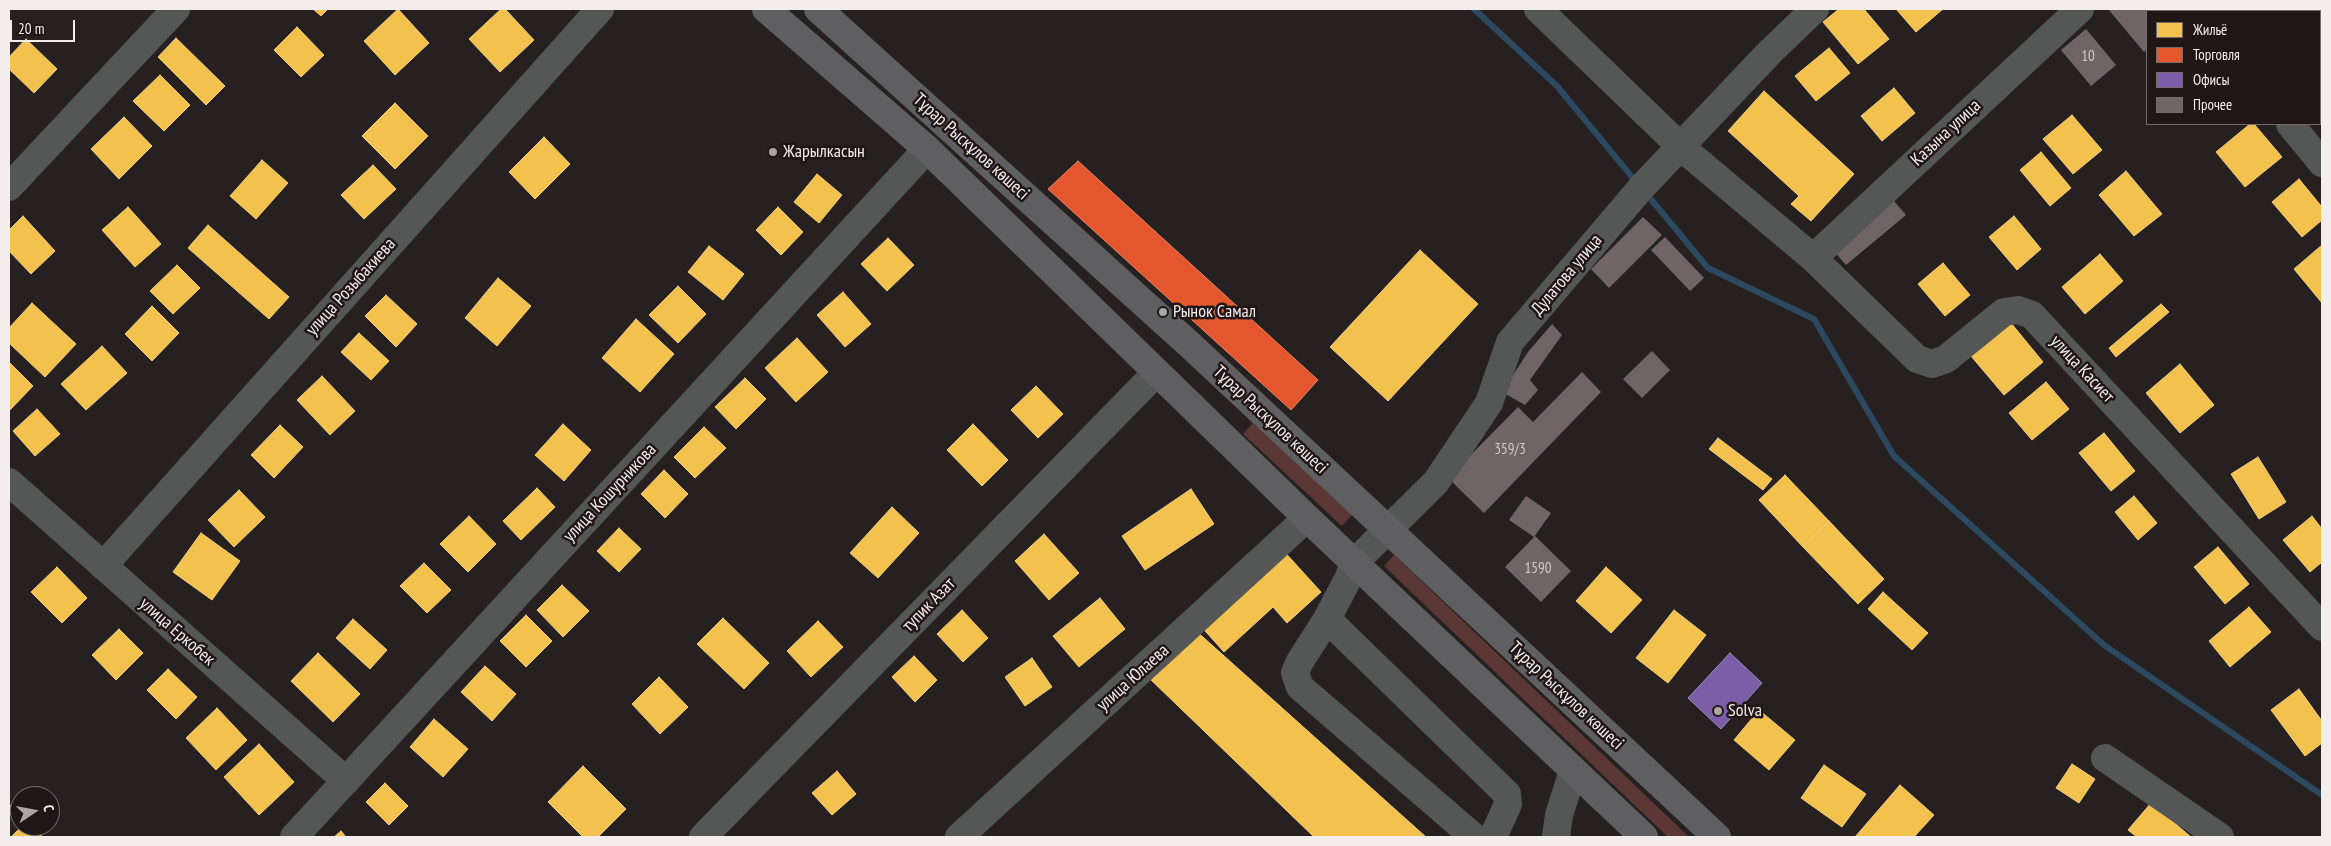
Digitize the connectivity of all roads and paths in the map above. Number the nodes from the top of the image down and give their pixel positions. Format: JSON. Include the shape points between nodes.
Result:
{"nodes":[{"id":1,"x":176,"y":9,"type":"edge"},
{"id":2,"x":600,"y":9,"type":"edge"},
{"id":3,"x":766,"y":9,"type":"edge"},
{"id":4,"x":818,"y":9,"type":"edge"},
{"id":5,"x":1539,"y":9,"type":"edge"},
{"id":6,"x":1815,"y":9,"type":"edge"},
{"id":7,"x":2080,"y":9,"type":"edge"},
{"id":8,"x":2291,"y":125,"type":"edge"},
{"id":9,"x":1681,"y":147,"type":"junction"},
{"id":10,"x":927,"y":149,"type":"junction"},
{"id":11,"x":2322,"y":162,"type":"edge"},
{"id":12,"x":9,"y":187,"type":"edge"},
{"id":13,"x":1813,"y":258,"type":"junction"},
{"id":14,"x":1156,"y":373,"type":"junction"},
{"id":15,"x":9,"y":482,"type":"edge"},
{"id":16,"x":1307,"y":518,"type":"junction"},
{"id":17,"x":1388,"y":530,"type":"junction"},
{"id":18,"x":1354,"y":563,"type":"junction"},
{"id":19,"x":103,"y":566,"type":"junction"},
{"id":20,"x":1327,"y":619,"type":"junction"},
{"id":21,"x":2322,"y":627,"type":"edge"},
{"id":22,"x":2105,"y":758,"type":"dead end"},
{"id":23,"x":1572,"y":771,"type":"junction"},
{"id":24,"x":346,"y":781,"type":"junction"},
{"id":25,"x":294,"y":837,"type":"edge"},
{"id":26,"x":702,"y":837,"type":"edge"},
{"id":27,"x":959,"y":837,"type":"edge"},
{"id":28,"x":1474,"y":837,"type":"edge"},
{"id":29,"x":1493,"y":837,"type":"edge"},
{"id":30,"x":1556,"y":837,"type":"edge"},
{"id":31,"x":1644,"y":837,"type":"edge"},
{"id":32,"x":1716,"y":837,"type":"edge"},
{"id":33,"x":2220,"y":837,"type":"edge"}],
"edges":[{"from":1,"to":12,"type":"street"},
{"from":2,"to":19,"type":"street","name":"улица Розыбакиева"},
{"from":3,"to":10,"type":"main road","name":"Тұрар Рыскұлов көшесі"},
{"from":4,"to":17,"type":"main road","name":"Тұрар Рыскұлов көшесі","via":[[1190,345]]},
{"from":5,"to":9,"type":"street","name":"улица Касиет"},
{"from":6,"to":9,"type":"street","name":"Дулатова улица"},
{"from":7,"to":13,"type":"street","name":"Казына улица"},
{"from":8,"to":11,"type":"street"},
{"from":9,"to":13,"type":"street","name":"улица Касиет"},
{"from":9,"to":17,"type":"street","name":"Дулатова улица","via":[[1641,188],[1510,342],[1489,403],[1436,482]]},
{"from":10,"to":14,"type":"main road","name":"Тұрар Рыскұлов көшесі"},
{"from":10,"to":24,"type":"street","name":"улица Кошурникова"},
{"from":13,"to":21,"type":"street","name":"улица Касиет","via":[[1917,359],[1932,364],[1946,359],[2004,312],[2018,310],[2032,315]]},
{"from":14,"to":16,"type":"main road","name":"Тұрар Рыскұлов көшесі"},
{"from":14,"to":26,"type":"street","name":"тупик Азат"},
{"from":15,"to":19,"type":"street","name":"улица Еркобек"},
{"from":16,"to":18,"type":"main road","name":"Тұрар Рыскұлов көшесі"},
{"from":16,"to":27,"type":"street","name":"улица Юлаева"},
{"from":17,"to":18,"type":"street","name":"Дулатова улица"},
{"from":17,"to":32,"type":"main road","name":"Тұрар Рыскұлов көшесі"},
{"from":18,"to":20,"type":"street"},
{"from":18,"to":23,"type":"main road","name":"Тұрар Рыскұлов көшесі"},
{"from":19,"to":24,"type":"street","name":"улица Еркобек"},
{"from":20,"to":28,"type":"street","via":[[1295,673],[1300,687]]},
{"from":20,"to":29,"type":"street","via":[[1507,794],[1508,804]]},
{"from":22,"to":33,"type":"street"},
{"from":23,"to":30,"type":"street"},
{"from":23,"to":31,"type":"main road","name":"Тұрар Рыскұлов көшесі"},
{"from":24,"to":25,"type":"street","name":"улица Кошурникова"}]}
